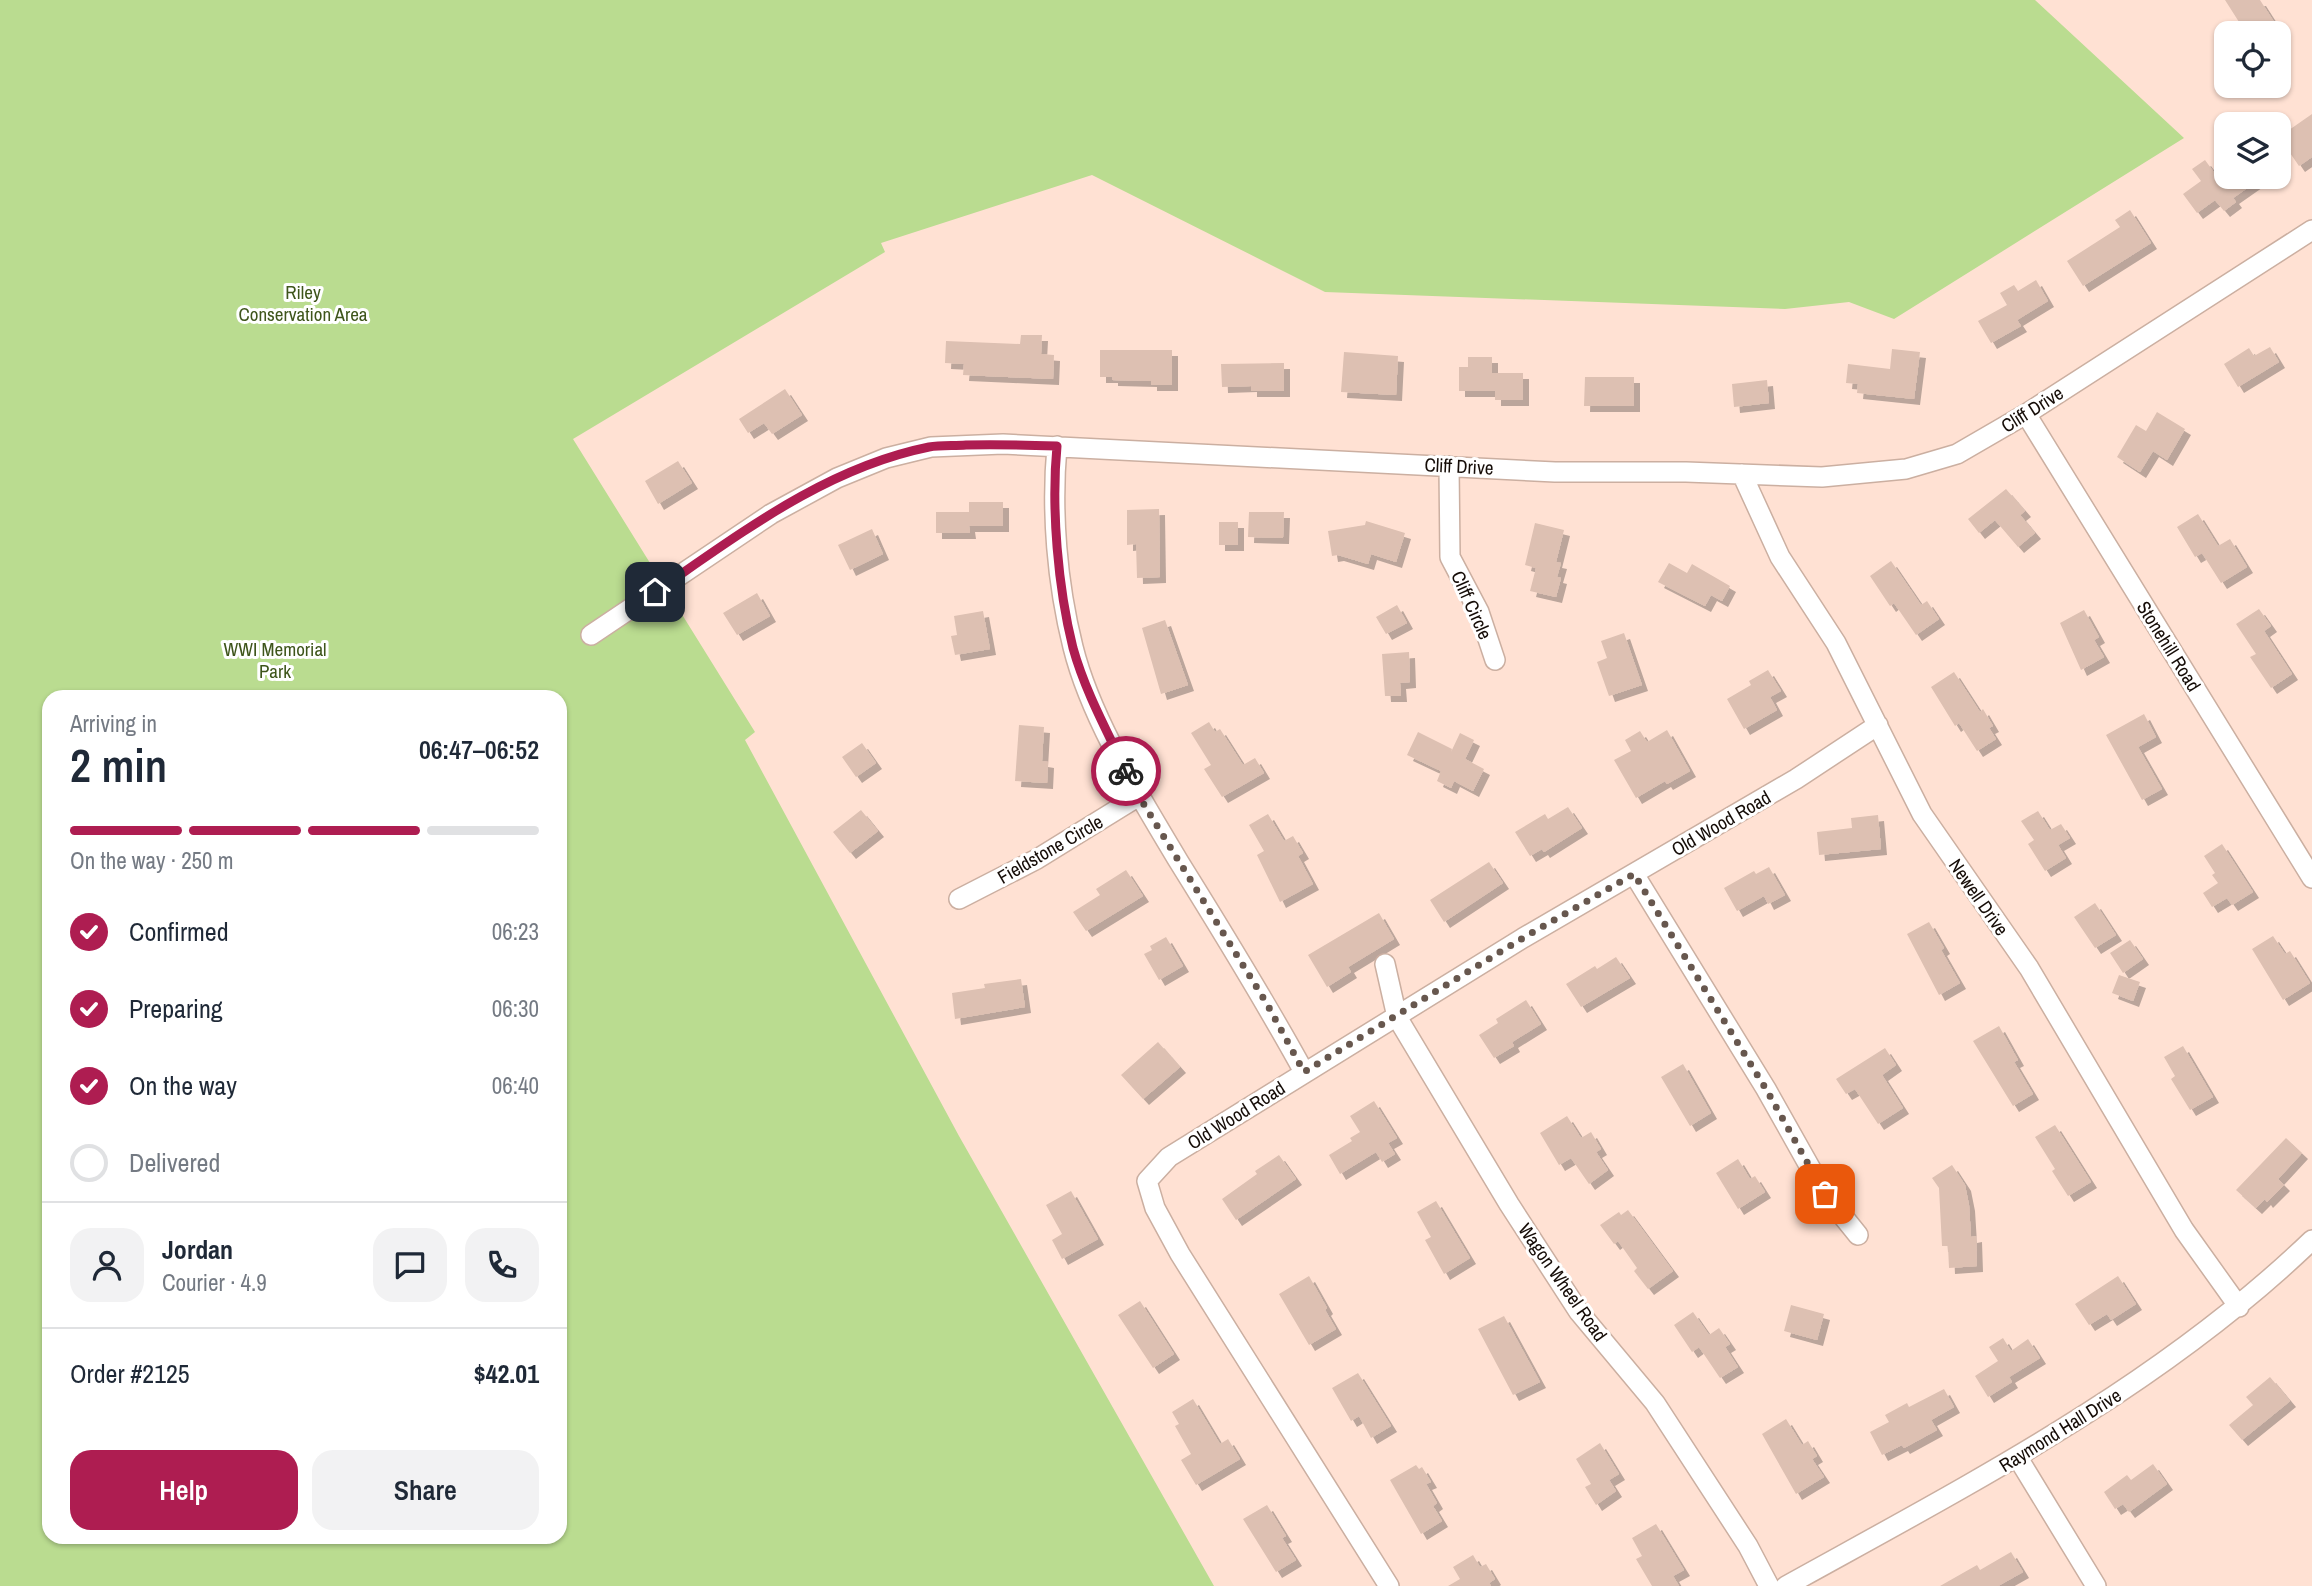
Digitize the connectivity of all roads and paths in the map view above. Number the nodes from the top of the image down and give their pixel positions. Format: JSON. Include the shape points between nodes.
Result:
{"nodes":[{"id":1,"x":2312,"y":230,"type":"edge"},
{"id":2,"x":2026,"y":414,"type":"junction"},
{"id":3,"x":1057,"y":446,"type":"junction"},
{"id":4,"x":1450,"y":466,"type":"junction"},
{"id":5,"x":1742,"y":474,"type":"junction"},
{"id":6,"x":591,"y":635,"type":"dead end"},
{"id":7,"x":1495,"y":660,"type":"dead end"},
{"id":8,"x":1878,"y":724,"type":"junction"},
{"id":9,"x":1139,"y":796,"type":"junction"},
{"id":10,"x":1634,"y":874,"type":"junction"},
{"id":11,"x":2312,"y":878,"type":"edge"},
{"id":12,"x":959,"y":899,"type":"dead end"},
{"id":13,"x":1385,"y":964,"type":"dead end"},
{"id":14,"x":1396,"y":1017,"type":"junction"},
{"id":15,"x":1304,"y":1072,"type":"junction"},
{"id":16,"x":1858,"y":1235,"type":"dead end"},
{"id":17,"x":2312,"y":1240,"type":"edge"},
{"id":18,"x":2238,"y":1307,"type":"junction"},
{"id":19,"x":2018,"y":1458,"type":"junction"},
{"id":20,"x":1389,"y":1586,"type":"edge"},
{"id":21,"x":1769,"y":1586,"type":"edge"},
{"id":22,"x":1786,"y":1586,"type":"edge"},
{"id":23,"x":2096,"y":1586,"type":"edge"}],
"edges":[{"from":1,"to":2,"type":"street","name":"Cliff Drive"},
{"from":2,"to":5,"type":"street","name":"Cliff Drive","via":[[1957,454],[1906,469],[1822,477]]},
{"from":2,"to":11,"type":"street","name":"Stonehill Road"},
{"from":3,"to":4,"type":"street","name":"Cliff Drive"},
{"from":3,"to":6,"type":"street","name":"Cliff Drive","via":[[931,447],[886,458],[836,478],[771,514]]},
{"from":3,"to":9,"type":"street","via":[[1054,477],[1059,564],[1073,648],[1095,706]]},
{"from":4,"to":5,"type":"street","name":"Cliff Drive"},
{"from":4,"to":7,"type":"street","name":"Cliff Circle","via":[[1450,557],[1479,612]]},
{"from":5,"to":8,"type":"street","name":"Newell Drive","via":[[1780,557],[1836,643]]},
{"from":8,"to":10,"type":"street","name":"Old Wood Road","via":[[1796,779]]},
{"from":8,"to":18,"type":"street","name":"Newell Drive","via":[[1922,814],[2029,968],[2183,1230]]},
{"from":9,"to":12,"type":"street","name":"Fieldstone Circle","via":[[1037,859]]},
{"from":9,"to":15,"type":"street"},
{"from":10,"to":14,"type":"street","name":"Old Wood Road"},
{"from":10,"to":16,"type":"street","via":[[1825,1194]]},
{"from":13,"to":14,"type":"street","name":"Wagon Wheel Road"},
{"from":14,"to":15,"type":"street","name":"Old Wood Road"},
{"from":14,"to":21,"type":"street","name":"Wagon Wheel Road","via":[[1579,1312],[1655,1403]]},
{"from":15,"to":20,"type":"street","name":"Old Wood Road","via":[[1169,1157],[1147,1181],[1155,1208],[1180,1254]]},
{"from":17,"to":18,"type":"street","name":"Raymond Hall Drive"},
{"from":18,"to":19,"type":"street","name":"Raymond Hall Drive","via":[[2178,1354]]},
{"from":19,"to":22,"type":"street","name":"Raymond Hall Drive"},
{"from":19,"to":23,"type":"street"}]}
